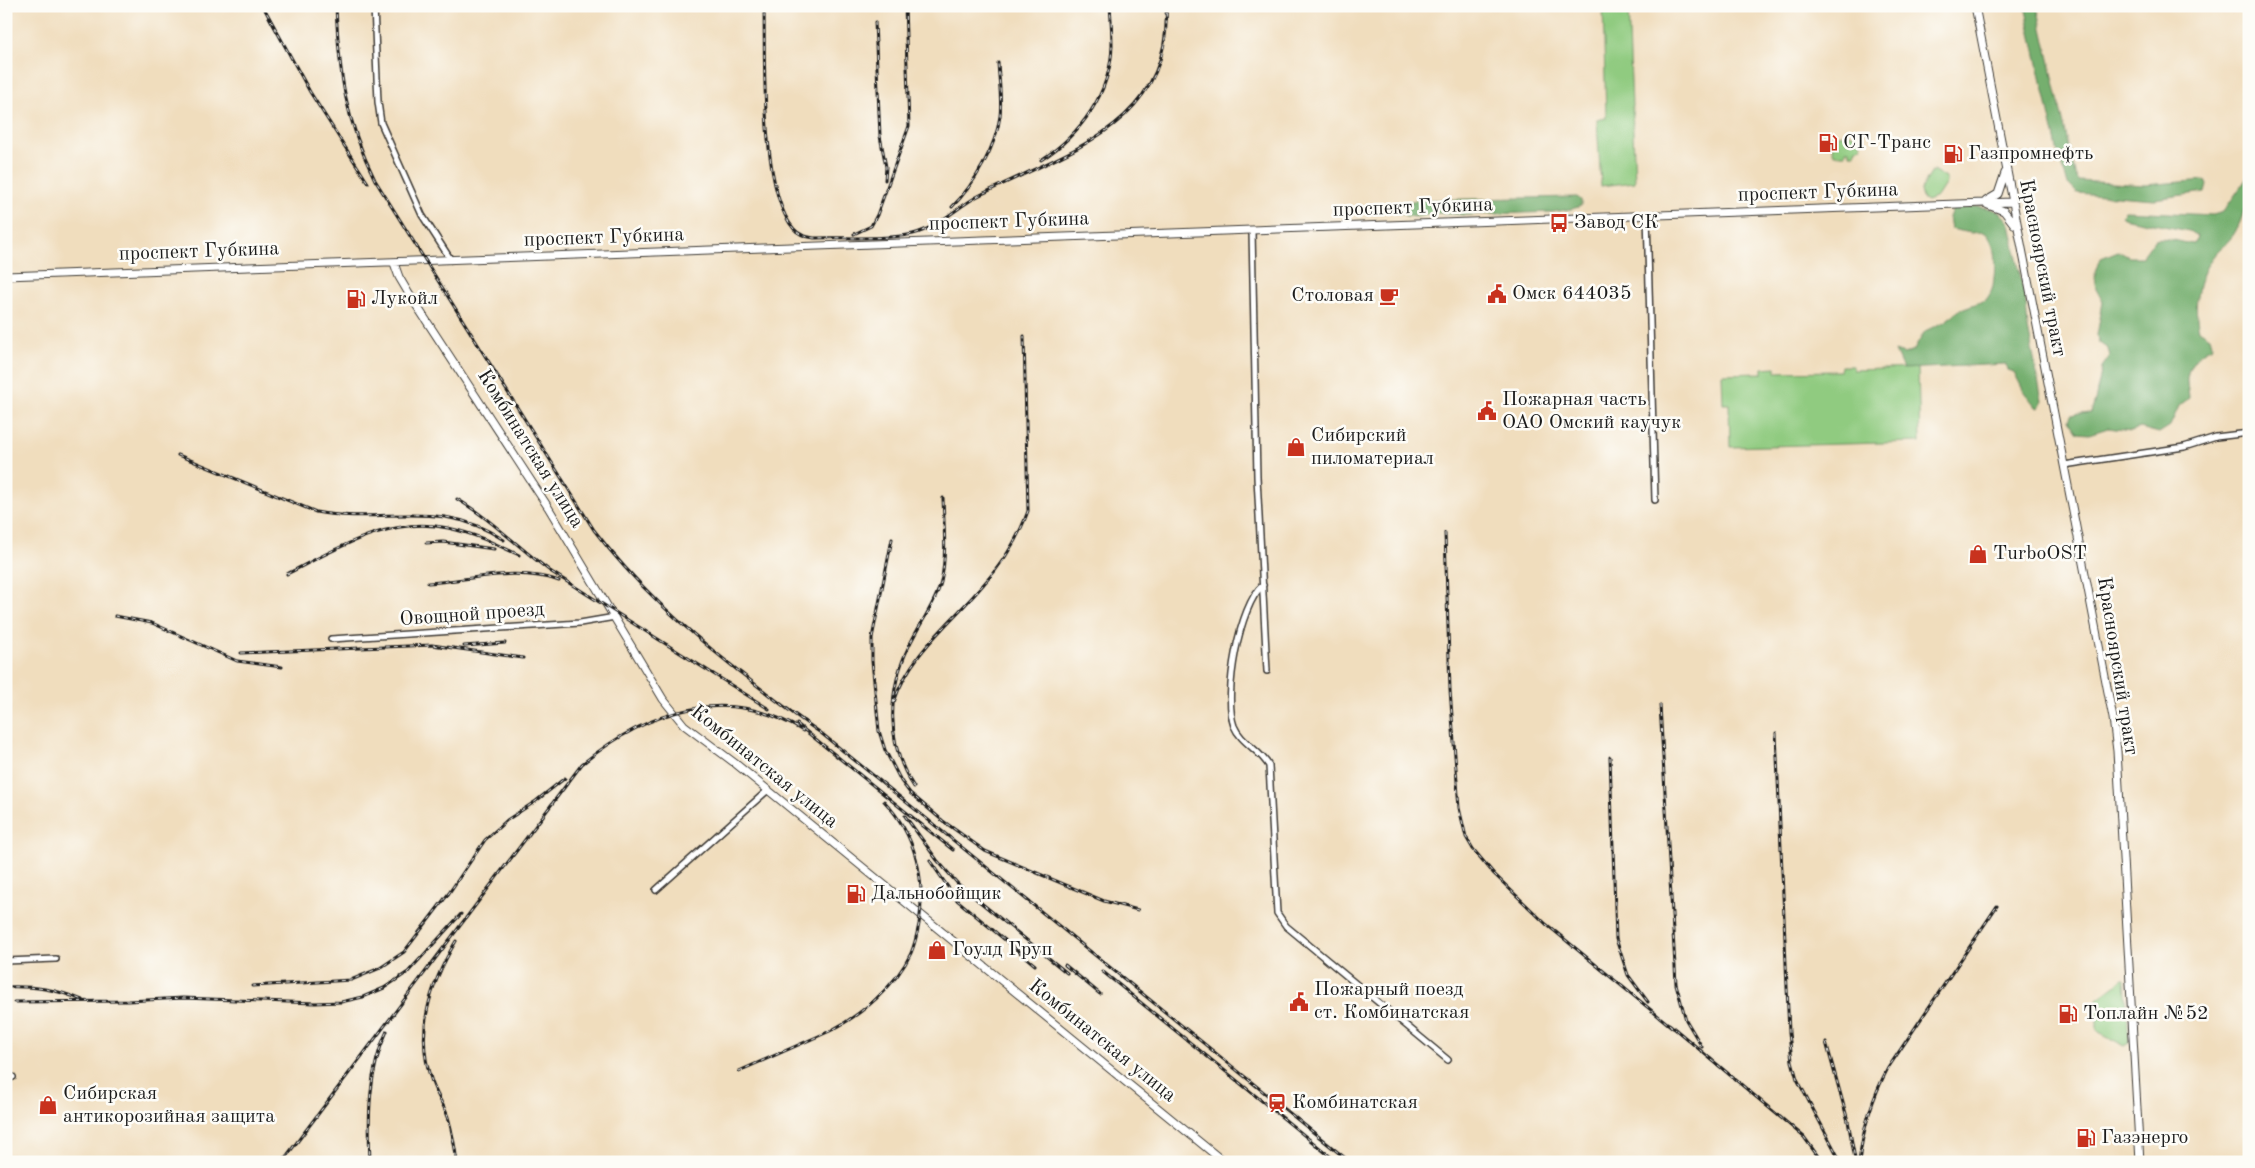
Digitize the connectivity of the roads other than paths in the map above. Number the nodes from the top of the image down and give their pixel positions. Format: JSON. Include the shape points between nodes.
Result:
{"nodes":[{"id":1,"x":374,"y":6,"type":"edge"},
{"id":2,"x":1975,"y":6,"type":"edge"},
{"id":3,"x":2006,"y":168,"type":"junction"},
{"id":4,"x":2012,"y":202,"type":"junction"},
{"id":5,"x":1978,"y":204,"type":"junction"},
{"id":6,"x":1648,"y":215,"type":"junction"},
{"id":7,"x":1252,"y":231,"type":"junction"},
{"id":8,"x":2018,"y":232,"type":"junction"},
{"id":9,"x":451,"y":260,"type":"junction"},
{"id":10,"x":394,"y":263,"type":"junction"},
{"id":11,"x":6,"y":276,"type":"edge"},
{"id":12,"x":2249,"y":433,"type":"edge"},
{"id":13,"x":2064,"y":465,"type":"junction"},
{"id":14,"x":1655,"y":500,"type":"dead end"},
{"id":15,"x":1263,"y":586,"type":"junction"},
{"id":16,"x":615,"y":617,"type":"junction"},
{"id":17,"x":331,"y":639,"type":"dead end"},
{"id":18,"x":1266,"y":671,"type":"dead end"},
{"id":19,"x":768,"y":790,"type":"junction"},
{"id":20,"x":656,"y":890,"type":"dead end"},
{"id":21,"x":56,"y":959,"type":"dead end"},
{"id":22,"x":6,"y":961,"type":"edge"},
{"id":23,"x":1448,"y":1060,"type":"dead end"},
{"id":24,"x":13,"y":1077,"type":"dead end"},
{"id":25,"x":6,"y":1080,"type":"edge"},
{"id":26,"x":1224,"y":1162,"type":"edge"},
{"id":27,"x":2140,"y":1162,"type":"edge"}],
"edges":[{"from":1,"to":9,"type":"street","via":[[381,123],[422,215]]},
{"from":2,"to":3,"type":"main road","name":"Красноярский тракт"},
{"from":3,"to":4,"type":"main road","name":"Красноярский тракт"},
{"from":3,"to":5,"type":"main road","via":[[1998,194]]},
{"from":4,"to":5,"type":"main road","name":"проспект Губкина"},
{"from":4,"to":8,"type":"main road","name":"Красноярский тракт"},
{"from":5,"to":6,"type":"main road","name":"проспект Губкина"},
{"from":5,"to":8,"type":"main road","via":[[2004,211]]},
{"from":6,"to":7,"type":"main road","name":"проспект Губкина"},
{"from":6,"to":14,"type":"street"},
{"from":7,"to":9,"type":"main road","name":"проспект Губкина"},
{"from":7,"to":15,"type":"street","via":[[1256,477]]},
{"from":8,"to":13,"type":"main road","name":"Красноярский тракт"},
{"from":9,"to":10,"type":"main road","name":"проспект Губкина"},
{"from":10,"to":11,"type":"main road","name":"проспект Губкина"},
{"from":10,"to":16,"type":"main road","name":"Комбинатская улица","via":[[399,277]]},
{"from":12,"to":13,"type":"street","via":[[2216,437],[2184,447]]},
{"from":13,"to":27,"type":"main road","name":"Красноярский тракт","via":[[2117,751]]},
{"from":15,"to":18,"type":"street"},
{"from":15,"to":23,"type":"street","via":[[1254,596],[1234,652],[1230,683],[1233,724],[1239,736],[1264,757],[1269,766],[1277,914],[1286,926]]},
{"from":16,"to":17,"type":"street","name":"Овощной проезд","via":[[580,623]]},
{"from":16,"to":19,"type":"main road","name":"Комбинатская улица","via":[[678,719]]},
{"from":19,"to":20,"type":"street"},
{"from":19,"to":26,"type":"main road","name":"Комбинатская улица"},
{"from":21,"to":22,"type":"street"},
{"from":24,"to":25,"type":"street"}]}
